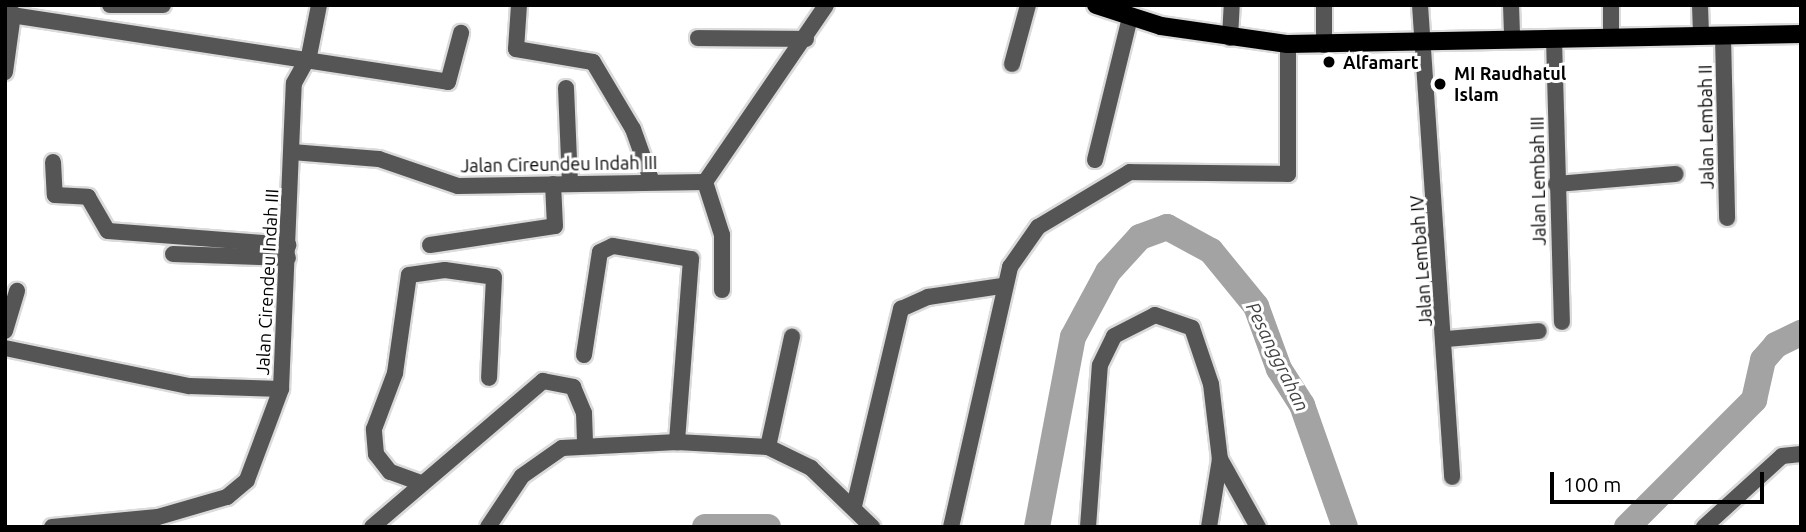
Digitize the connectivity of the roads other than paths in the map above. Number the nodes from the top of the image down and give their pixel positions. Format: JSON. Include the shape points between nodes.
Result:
{"nodes":[{"id":1,"x":110,"y":5,"type":"edge"},
{"id":2,"x":163,"y":5,"type":"edge"},
{"id":3,"x":319,"y":5,"type":"edge"},
{"id":4,"x":519,"y":5,"type":"edge"},
{"id":5,"x":826,"y":5,"type":"edge"},
{"id":6,"x":1028,"y":5,"type":"edge"},
{"id":7,"x":1096,"y":5,"type":"edge"},
{"id":8,"x":1232,"y":5,"type":"edge"},
{"id":9,"x":1324,"y":5,"type":"edge"},
{"id":10,"x":1420,"y":5,"type":"edge"},
{"id":11,"x":1511,"y":5,"type":"edge"},
{"id":12,"x":1611,"y":5,"type":"edge"},
{"id":13,"x":1700,"y":5,"type":"edge"},
{"id":14,"x":33,"y":11,"type":"edge"},
{"id":15,"x":9,"y":14,"type":"edge"},
{"id":16,"x":1130,"y":19,"type":"junction"},
{"id":17,"x":461,"y":33,"type":"dead end"},
{"id":18,"x":1801,"y":34,"type":"edge"},
{"id":19,"x":1701,"y":36,"type":"junction"},
{"id":20,"x":1723,"y":36,"type":"junction"},
{"id":21,"x":698,"y":38,"type":"dead end"},
{"id":22,"x":1230,"y":38,"type":"junction"},
{"id":23,"x":1611,"y":38,"type":"junction"},
{"id":24,"x":806,"y":39,"type":"junction"},
{"id":25,"x":1513,"y":39,"type":"junction"},
{"id":26,"x":1554,"y":39,"type":"junction"},
{"id":27,"x":1421,"y":43,"type":"junction"},
{"id":28,"x":1288,"y":44,"type":"junction"},
{"id":29,"x":1324,"y":45,"type":"junction"},
{"id":30,"x":309,"y":56,"type":"junction"},
{"id":31,"x":1012,"y":64,"type":"dead end"},
{"id":32,"x":5,"y":72,"type":"edge"},
{"id":33,"x":566,"y":88,"type":"dead end"},
{"id":34,"x":292,"y":152,"type":"junction"},
{"id":35,"x":1095,"y":160,"type":"dead end"},
{"id":36,"x":53,"y":162,"type":"dead end"},
{"id":37,"x":1675,"y":174,"type":"dead end"},
{"id":38,"x":570,"y":181,"type":"junction"},
{"id":39,"x":652,"y":181,"type":"junction"},
{"id":40,"x":705,"y":182,"type":"junction"},
{"id":41,"x":553,"y":184,"type":"junction"},
{"id":42,"x":1556,"y":184,"type":"junction"},
{"id":43,"x":1727,"y":218,"type":"dead end"},
{"id":44,"x":430,"y":244,"type":"dead end"},
{"id":45,"x":288,"y":252,"type":"junction"},
{"id":46,"x":173,"y":254,"type":"dead end"},
{"id":47,"x":1002,"y":286,"type":"junction"},
{"id":48,"x":722,"y":290,"type":"dead end"},
{"id":49,"x":17,"y":291,"type":"dead end"},
{"id":50,"x":1562,"y":322,"type":"dead end"},
{"id":51,"x":5,"y":331,"type":"edge"},
{"id":52,"x":1539,"y":331,"type":"dead end"},
{"id":53,"x":792,"y":337,"type":"dead end"},
{"id":54,"x":1446,"y":339,"type":"junction"},
{"id":55,"x":5,"y":348,"type":"edge"},
{"id":56,"x":584,"y":355,"type":"dead end"},
{"id":57,"x":489,"y":378,"type":"dead end"},
{"id":58,"x":281,"y":389,"type":"junction"},
{"id":59,"x":677,"y":442,"type":"junction"},
{"id":60,"x":585,"y":444,"type":"junction"},
{"id":61,"x":768,"y":447,"type":"junction"},
{"id":62,"x":1801,"y":454,"type":"edge"},
{"id":63,"x":1220,"y":459,"type":"junction"},
{"id":64,"x":1452,"y":477,"type":"dead end"},
{"id":65,"x":421,"y":483,"type":"junction"},
{"id":66,"x":854,"y":506,"type":"junction"},
{"id":67,"x":52,"y":527,"type":"edge"},
{"id":68,"x":372,"y":527,"type":"edge"},
{"id":69,"x":488,"y":527,"type":"edge"},
{"id":70,"x":872,"y":527,"type":"edge"},
{"id":71,"x":951,"y":527,"type":"edge"},
{"id":72,"x":1088,"y":527,"type":"edge"},
{"id":73,"x":1209,"y":527,"type":"edge"},
{"id":74,"x":1258,"y":527,"type":"edge"},
{"id":75,"x":1704,"y":527,"type":"edge"}],
"edges":[{"from":1,"to":2,"type":"street"},
{"from":3,"to":30,"type":"street","name":"Jalan Cirendeu Indah III"},
{"from":4,"to":39,"type":"street","via":[[516,49],[593,62],[633,129]]},
{"from":5,"to":24,"type":"street"},
{"from":6,"to":31,"type":"street"},
{"from":7,"to":16,"type":"main road"},
{"from":8,"to":22,"type":"street"},
{"from":9,"to":29,"type":"street"},
{"from":10,"to":27,"type":"street","name":"Jalan Lembah IV"},
{"from":11,"to":25,"type":"street"},
{"from":12,"to":23,"type":"street"},
{"from":13,"to":19,"type":"street"},
{"from":14,"to":15,"type":"street"},
{"from":14,"to":30,"type":"street"},
{"from":15,"to":32,"type":"street"},
{"from":16,"to":22,"type":"main road"},
{"from":16,"to":35,"type":"street"},
{"from":17,"to":30,"type":"street","via":[[449,82]]},
{"from":18,"to":20,"type":"main road"},
{"from":19,"to":20,"type":"main road"},
{"from":19,"to":23,"type":"main road"},
{"from":20,"to":43,"type":"street","name":"Jalan Lembah II"},
{"from":21,"to":24,"type":"street"},
{"from":22,"to":28,"type":"main road"},
{"from":23,"to":26,"type":"main road"},
{"from":24,"to":40,"type":"street"},
{"from":25,"to":26,"type":"main road"},
{"from":25,"to":27,"type":"main road"},
{"from":26,"to":42,"type":"street","name":"Jalan Lembah III"},
{"from":27,"to":29,"type":"main road"},
{"from":27,"to":54,"type":"street","name":"Jalan Lembah IV"},
{"from":28,"to":29,"type":"main road"},
{"from":28,"to":47,"type":"street","via":[[1287,174],[1161,171],[1112,178],[1038,227]]},
{"from":30,"to":34,"type":"street","name":"Jalan Cirendeu Indah III","via":[[295,83]]},
{"from":33,"to":38,"type":"street"},
{"from":34,"to":41,"type":"street","name":"Jalan Cireundeu Indah III","via":[[379,159],[458,186]]},
{"from":34,"to":45,"type":"street","name":"Jalan Cirendeu Indah III"},
{"from":36,"to":45,"type":"street","via":[[55,195],[88,197],[108,231]]},
{"from":37,"to":42,"type":"street"},
{"from":38,"to":39,"type":"street","name":"Jalan Cireundeu Indah III"},
{"from":38,"to":41,"type":"street","name":"Jalan Cireundeu Indah III"},
{"from":39,"to":40,"type":"street","name":"Jalan Cireundeu Indah III"},
{"from":40,"to":48,"type":"street","via":[[722,234]]},
{"from":41,"to":44,"type":"street","via":[[555,226]]},
{"from":42,"to":50,"type":"street","name":"Jalan Lembah III"},
{"from":45,"to":46,"type":"street"},
{"from":45,"to":58,"type":"street","name":"Jalan Cirendeu Indah III"},
{"from":47,"to":66,"type":"street","via":[[928,297],[901,309]]},
{"from":47,"to":71,"type":"street","via":[[1001,315]]},
{"from":49,"to":51,"type":"street"},
{"from":52,"to":54,"type":"street"},
{"from":53,"to":61,"type":"street"},
{"from":54,"to":64,"type":"street","name":"Jalan Lembah IV"},
{"from":55,"to":58,"type":"street","via":[[189,386]]},
{"from":56,"to":59,"type":"street","via":[[600,252],[613,246],[691,259]]},
{"from":57,"to":65,"type":"street","via":[[494,277],[445,270],[409,275],[395,373],[374,429],[376,454],[390,472]]},
{"from":58,"to":67,"type":"street","name":"Jalan Cirendeu Indah III","via":[[247,480],[227,497],[158,517]]},
{"from":59,"to":60,"type":"street"},
{"from":59,"to":61,"type":"street"},
{"from":60,"to":65,"type":"street","via":[[584,413],[573,387],[543,381]]},
{"from":60,"to":69,"type":"street","via":[[562,448],[522,476]]},
{"from":61,"to":66,"type":"street","via":[[811,468]]},
{"from":62,"to":75,"type":"street","via":[[1782,456]]},
{"from":63,"to":72,"type":"street","via":[[1211,384],[1192,328],[1155,315],[1135,323],[1114,336],[1100,365]]},
{"from":63,"to":73,"type":"street"},
{"from":63,"to":74,"type":"street"},
{"from":65,"to":68,"type":"street"},
{"from":66,"to":70,"type":"street"}]}
